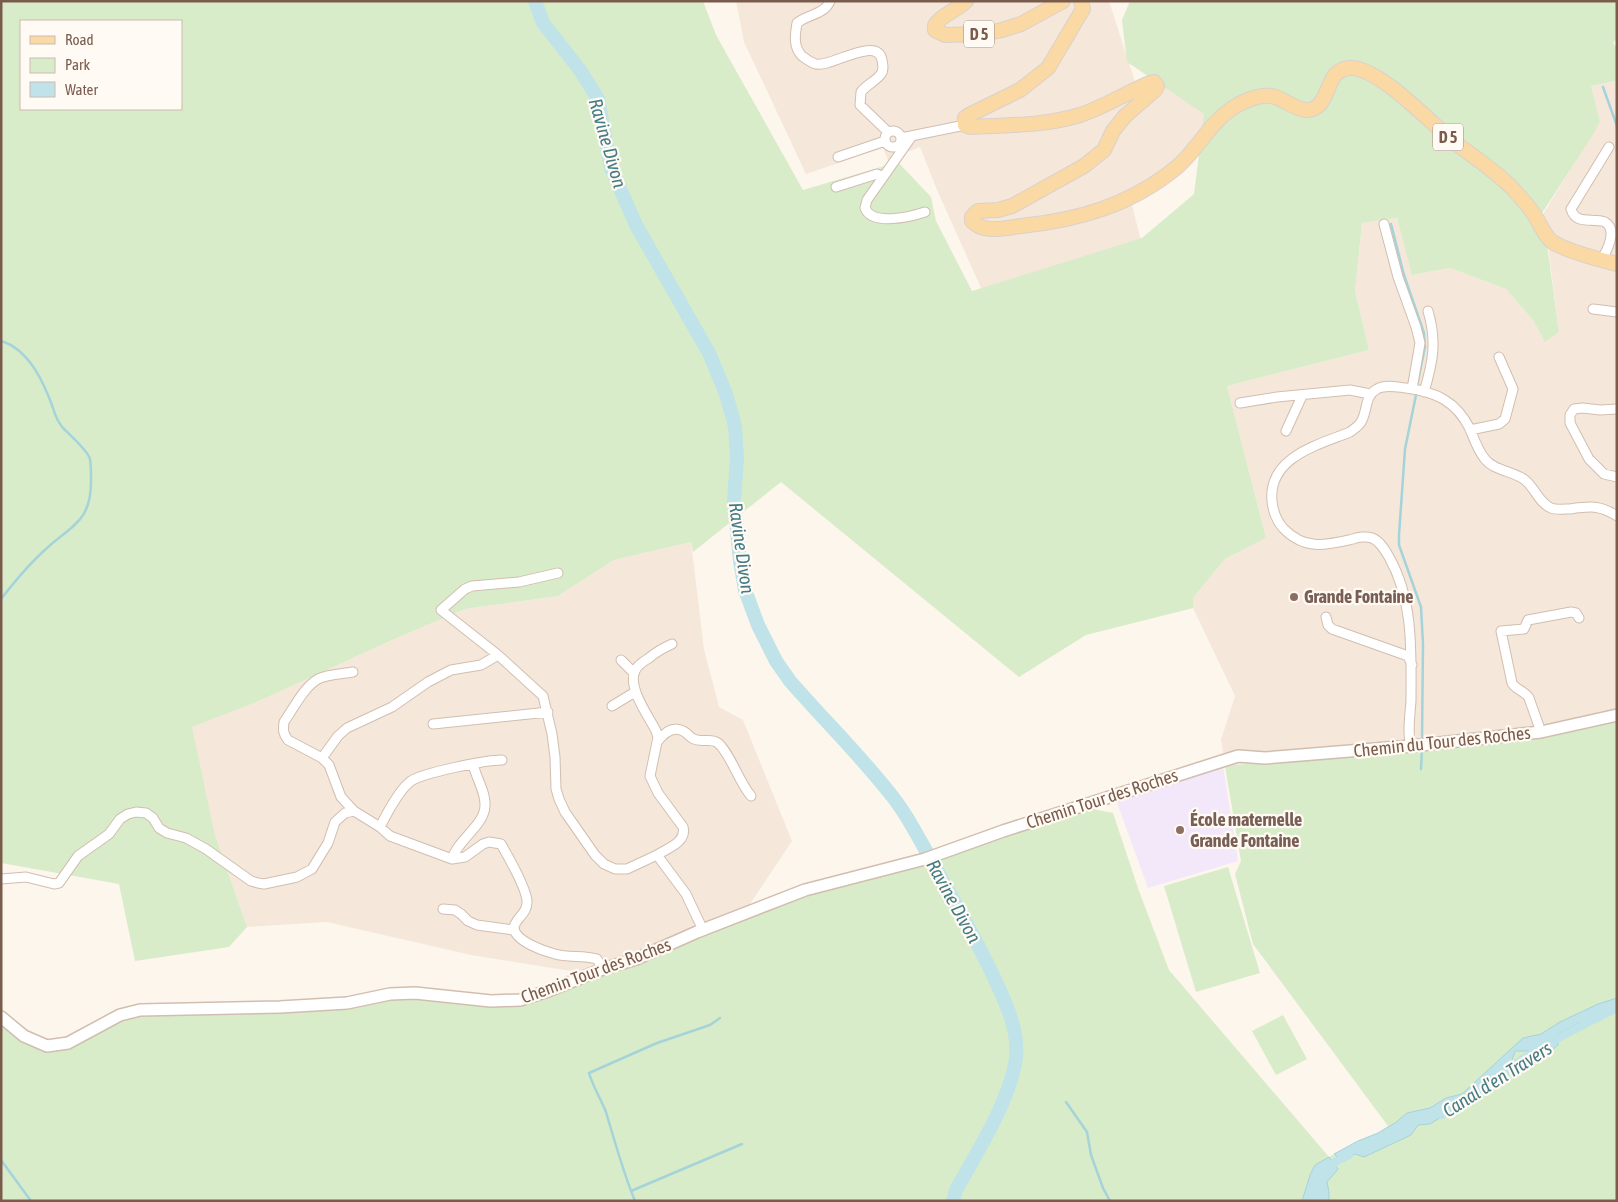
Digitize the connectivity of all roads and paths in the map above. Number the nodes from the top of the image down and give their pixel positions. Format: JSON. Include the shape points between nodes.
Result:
{"nodes":[{"id":1,"x":830,"y":1,"type":"edge"},
{"id":2,"x":966,"y":1,"type":"edge"},
{"id":3,"x":1063,"y":1,"type":"edge"},
{"id":4,"x":1081,"y":1,"type":"edge"},
{"id":5,"x":965,"y":125,"type":"junction"},
{"id":6,"x":912,"y":136,"type":"junction"},
{"id":7,"x":886,"y":137,"type":"junction"},
{"id":8,"x":901,"y":138,"type":"junction"},
{"id":9,"x":1609,"y":147,"type":"dead end"},
{"id":10,"x":838,"y":157,"type":"dead end"},
{"id":11,"x":883,"y":177,"type":"junction"},
{"id":12,"x":836,"y":187,"type":"dead end"},
{"id":13,"x":925,"y":212,"type":"dead end"},
{"id":14,"x":1384,"y":224,"type":"dead end"},
{"id":15,"x":1601,"y":260,"type":"junction"},
{"id":16,"x":1617,"y":264,"type":"edge"},
{"id":17,"x":1593,"y":309,"type":"dead end"},
{"id":18,"x":1428,"y":311,"type":"dead end"},
{"id":19,"x":1617,"y":312,"type":"edge"},
{"id":20,"x":1499,"y":357,"type":"dead end"},
{"id":21,"x":1412,"y":389,"type":"junction"},
{"id":22,"x":1424,"y":392,"type":"junction"},
{"id":23,"x":1370,"y":394,"type":"junction"},
{"id":24,"x":1302,"y":396,"type":"junction"},
{"id":25,"x":1240,"y":403,"type":"dead end"},
{"id":26,"x":1617,"y":409,"type":"edge"},
{"id":27,"x":1470,"y":430,"type":"junction"},
{"id":28,"x":1286,"y":431,"type":"dead end"},
{"id":29,"x":1617,"y":478,"type":"edge"},
{"id":30,"x":1617,"y":516,"type":"edge"},
{"id":31,"x":558,"y":573,"type":"dead end"},
{"id":32,"x":1326,"y":617,"type":"dead end"},
{"id":33,"x":1579,"y":618,"type":"dead end"},
{"id":34,"x":672,"y":644,"type":"dead end"},
{"id":35,"x":498,"y":655,"type":"junction"},
{"id":36,"x":621,"y":660,"type":"dead end"},
{"id":37,"x":1412,"y":665,"type":"junction"},
{"id":38,"x":353,"y":672,"type":"dead end"},
{"id":39,"x":634,"y":672,"type":"junction"},
{"id":40,"x":635,"y":692,"type":"junction"},
{"id":41,"x":612,"y":706,"type":"dead end"},
{"id":42,"x":548,"y":712,"type":"junction"},
{"id":43,"x":1617,"y":715,"type":"edge"},
{"id":44,"x":433,"y":724,"type":"dead end"},
{"id":45,"x":1541,"y":732,"type":"junction"},
{"id":46,"x":657,"y":743,"type":"junction"},
{"id":47,"x":1411,"y":746,"type":"junction"},
{"id":48,"x":322,"y":758,"type":"junction"},
{"id":49,"x":1265,"y":758,"type":"joint"},
{"id":50,"x":502,"y":760,"type":"dead end"},
{"id":51,"x":473,"y":764,"type":"junction"},
{"id":52,"x":751,"y":796,"type":"dead end"},
{"id":53,"x":354,"y":812,"type":"junction"},
{"id":54,"x":380,"y":827,"type":"junction"},
{"id":55,"x":657,"y":854,"type":"junction"},
{"id":56,"x":452,"y":859,"type":"junction"},
{"id":57,"x":1,"y":879,"type":"edge"},
{"id":58,"x":443,"y":909,"type":"dead end"},
{"id":59,"x":514,"y":930,"type":"junction"},
{"id":60,"x":703,"y":930,"type":"junction"},
{"id":61,"x":603,"y":969,"type":"junction"},
{"id":62,"x":1,"y":1017,"type":"edge"}],
"edges":[{"from":1,"to":7,"type":"street","via":[[822,11],[797,23],[795,44],[798,52],[807,60],[825,64],[869,50],[877,52],[882,57],[884,68],[860,92],[860,105]]},
{"from":2,"to":3,"type":"main road","number":"D 5","via":[[938,21],[935,30],[945,35],[1002,30],[1021,24]]},
{"from":4,"to":5,"type":"main road","via":[[1083,9],[1048,68],[1020,90],[968,115]]},
{"from":5,"to":6,"type":"street"},
{"from":5,"to":15,"type":"main road","number":"D 5","via":[[1058,121],[1082,114],[1152,82],[1157,86],[1113,130],[1104,150],[1084,166],[1012,206],[978,211],[972,217],[976,224],[989,229],[1047,223],[1090,214],[1142,191],[1177,166],[1231,109],[1259,96],[1279,98],[1300,108],[1312,109],[1320,104],[1334,76],[1349,68],[1366,72],[1389,85],[1449,138],[1481,161],[1532,211],[1550,240]]},
{"from":6,"to":8,"type":"street"},
{"from":6,"to":11,"type":"street"},
{"from":7,"to":8,"type":"street","via":[[894,131]]},
{"from":7,"to":8,"type":"street","via":[[891,147],[897,146]]},
{"from":7,"to":10,"type":"street"},
{"from":9,"to":15,"type":"street","via":[[1571,209],[1577,218],[1605,222],[1610,226],[1612,246]]},
{"from":11,"to":12,"type":"street","via":[[877,174]]},
{"from":11,"to":13,"type":"street","via":[[866,200],[866,212],[877,218]]},
{"from":14,"to":21,"type":"street","via":[[1420,343]]},
{"from":15,"to":16,"type":"main road","number":"D 5"},
{"from":17,"to":19,"type":"street"},
{"from":18,"to":22,"type":"street","via":[[1434,349]]},
{"from":20,"to":27,"type":"street","via":[[1513,389],[1505,419],[1499,424]]},
{"from":21,"to":22,"type":"street"},
{"from":21,"to":23,"type":"street","via":[[1386,386]]},
{"from":22,"to":27,"type":"street","via":[[1451,403]]},
{"from":23,"to":24,"type":"street","via":[[1350,390]]},
{"from":23,"to":37,"type":"street","via":[[1357,427],[1300,452],[1283,466],[1274,481],[1274,513],[1282,528],[1296,539],[1312,545],[1365,537],[1381,544],[1402,587],[1408,610]]},
{"from":24,"to":25,"type":"street"},
{"from":24,"to":28,"type":"street"},
{"from":26,"to":29,"type":"street","via":[[1574,409],[1570,415],[1570,423],[1589,459],[1604,474]]},
{"from":27,"to":30,"type":"street","via":[[1487,462],[1527,481],[1551,508],[1594,506]]},
{"from":31,"to":35,"type":"street","via":[[519,582],[472,586],[441,610]]},
{"from":32,"to":37,"type":"street","via":[[1332,629],[1408,656]]},
{"from":33,"to":45,"type":"street","via":[[1571,612],[1528,620],[1524,629],[1501,631],[1512,683],[1529,698]]},
{"from":34,"to":39,"type":"street"},
{"from":35,"to":42,"type":"street","via":[[544,696]]},
{"from":35,"to":48,"type":"street","via":[[481,665],[451,670],[392,707],[347,728]]},
{"from":36,"to":39,"type":"street"},
{"from":37,"to":47,"type":"street"},
{"from":38,"to":48,"type":"street","via":[[319,679],[307,688],[284,722],[284,735],[288,740]]},
{"from":39,"to":40,"type":"street"},
{"from":40,"to":41,"type":"street"},
{"from":40,"to":46,"type":"street","via":[[656,731]]},
{"from":42,"to":44,"type":"street"},
{"from":42,"to":55,"type":"street","via":[[559,799],[595,855],[615,869],[627,869]]},
{"from":43,"to":45,"type":"street","name":"Chemin du Tour des Roches"},
{"from":45,"to":47,"type":"street","name":"Chemin du Tour des Roches"},
{"from":46,"to":52,"type":"street","via":[[662,735],[676,729],[700,741],[712,740],[723,749]]},
{"from":46,"to":55,"type":"street","via":[[650,776],[684,832],[680,841]]},
{"from":47,"to":49,"type":"street","name":"Chemin du Tour des Roches"},
{"from":48,"to":53,"type":"street","via":[[329,765],[342,797]]},
{"from":49,"to":60,"type":"street","name":"Chemin Tour des Roches","via":[[1238,756],[1011,828],[925,859],[805,890]]},
{"from":50,"to":51,"type":"street"},
{"from":51,"to":54,"type":"street","via":[[420,776],[409,782]]},
{"from":51,"to":56,"type":"street","via":[[484,797],[484,812],[456,848]]},
{"from":53,"to":54,"type":"street"},
{"from":53,"to":57,"type":"street","via":[[345,812],[335,822],[328,843],[312,869],[297,877],[264,884],[251,881],[186,838],[167,833],[146,813],[136,812],[120,819],[110,834],[78,856],[59,883],[26,877]]},
{"from":54,"to":56,"type":"street","via":[[390,836]]},
{"from":55,"to":60,"type":"street","via":[[686,894]]},
{"from":56,"to":59,"type":"street","via":[[465,857],[482,844],[501,844],[527,903]]},
{"from":58,"to":59,"type":"street","via":[[455,910],[477,925]]},
{"from":59,"to":61,"type":"street","via":[[518,938],[556,954],[597,959]]},
{"from":60,"to":61,"type":"street","name":"Chemin Tour des Roches","via":[[636,959]]},
{"from":61,"to":62,"type":"street","name":"Chemin Tour des Roches","via":[[534,996],[506,1002],[414,993],[390,994],[347,1003],[140,1010],[120,1015],[74,1040],[55,1046],[35,1042]]}]}
